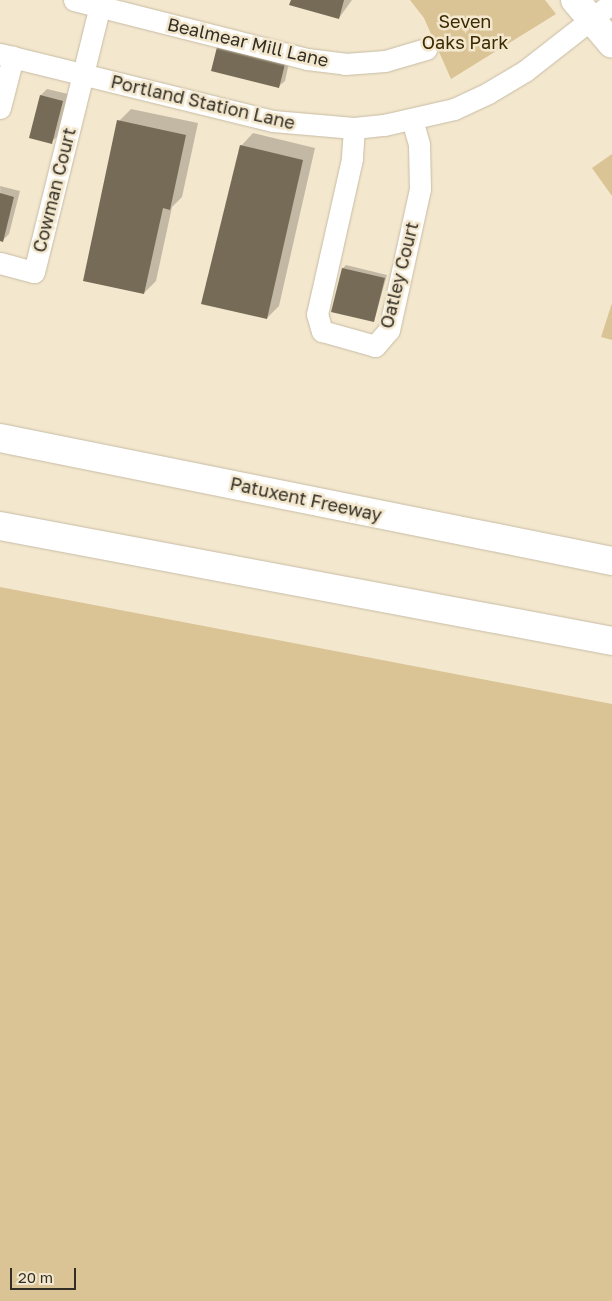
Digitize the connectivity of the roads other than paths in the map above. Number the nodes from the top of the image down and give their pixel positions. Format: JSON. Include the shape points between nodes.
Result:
{"nodes":[{"id":1,"x":74,"y":0,"type":"edge"},
{"id":2,"x":612,"y":2,"type":"edge"},
{"id":3,"x":100,"y":6,"type":"junction"},
{"id":4,"x":583,"y":10,"type":"edge"},
{"id":5,"x":612,"y":44,"type":"edge"},
{"id":6,"x":426,"y":49,"type":"dead end"},
{"id":7,"x":7,"y":55,"type":"edge"},
{"id":8,"x":83,"y":75,"type":"junction"},
{"id":9,"x":0,"y":108,"type":"edge"},
{"id":10,"x":412,"y":119,"type":"junction"},
{"id":11,"x":354,"y":128,"type":"junction"},
{"id":12,"x":0,"y":263,"type":"edge"},
{"id":13,"x":0,"y":428,"type":"edge"},
{"id":14,"x":0,"y":438,"type":"edge"},
{"id":15,"x":98,"y":456,"type":"junction"},
{"id":16,"x":0,"y":526,"type":"edge"},
{"id":17,"x":612,"y":561,"type":"edge"},
{"id":18,"x":612,"y":641,"type":"edge"}],
"edges":[{"from":1,"to":3,"type":"street","name":"Bealmear Mill Lane"},
{"from":2,"to":4,"type":"street","name":"Portland Station Lane"},
{"from":3,"to":6,"type":"street","name":"Bealmear Mill Lane","via":[[307,59],[345,64],[385,61]]},
{"from":3,"to":8,"type":"street"},
{"from":4,"to":5,"type":"main road"},
{"from":4,"to":10,"type":"street","name":"Portland Station Lane","via":[[525,71],[454,110]]},
{"from":7,"to":8,"type":"street","name":"Portland Station Lane"},
{"from":7,"to":9,"type":"street"},
{"from":8,"to":11,"type":"street","name":"Portland Station Lane","via":[[273,121]]},
{"from":8,"to":12,"type":"street","name":"Cowman Court","via":[[34,272]]},
{"from":10,"to":11,"type":"street","name":"Portland Station Lane"},
{"from":10,"to":11,"type":"street","name":"Oatley Court","via":[[419,144],[420,189],[389,330],[374,346],[322,331],[317,314],[352,159]]},
{"from":13,"to":15,"type":"main road"},
{"from":14,"to":15,"type":"main road","name":"Patuxent Freeway"},
{"from":15,"to":17,"type":"main road","name":"Patuxent Freeway"},
{"from":16,"to":18,"type":"main road"}]}
